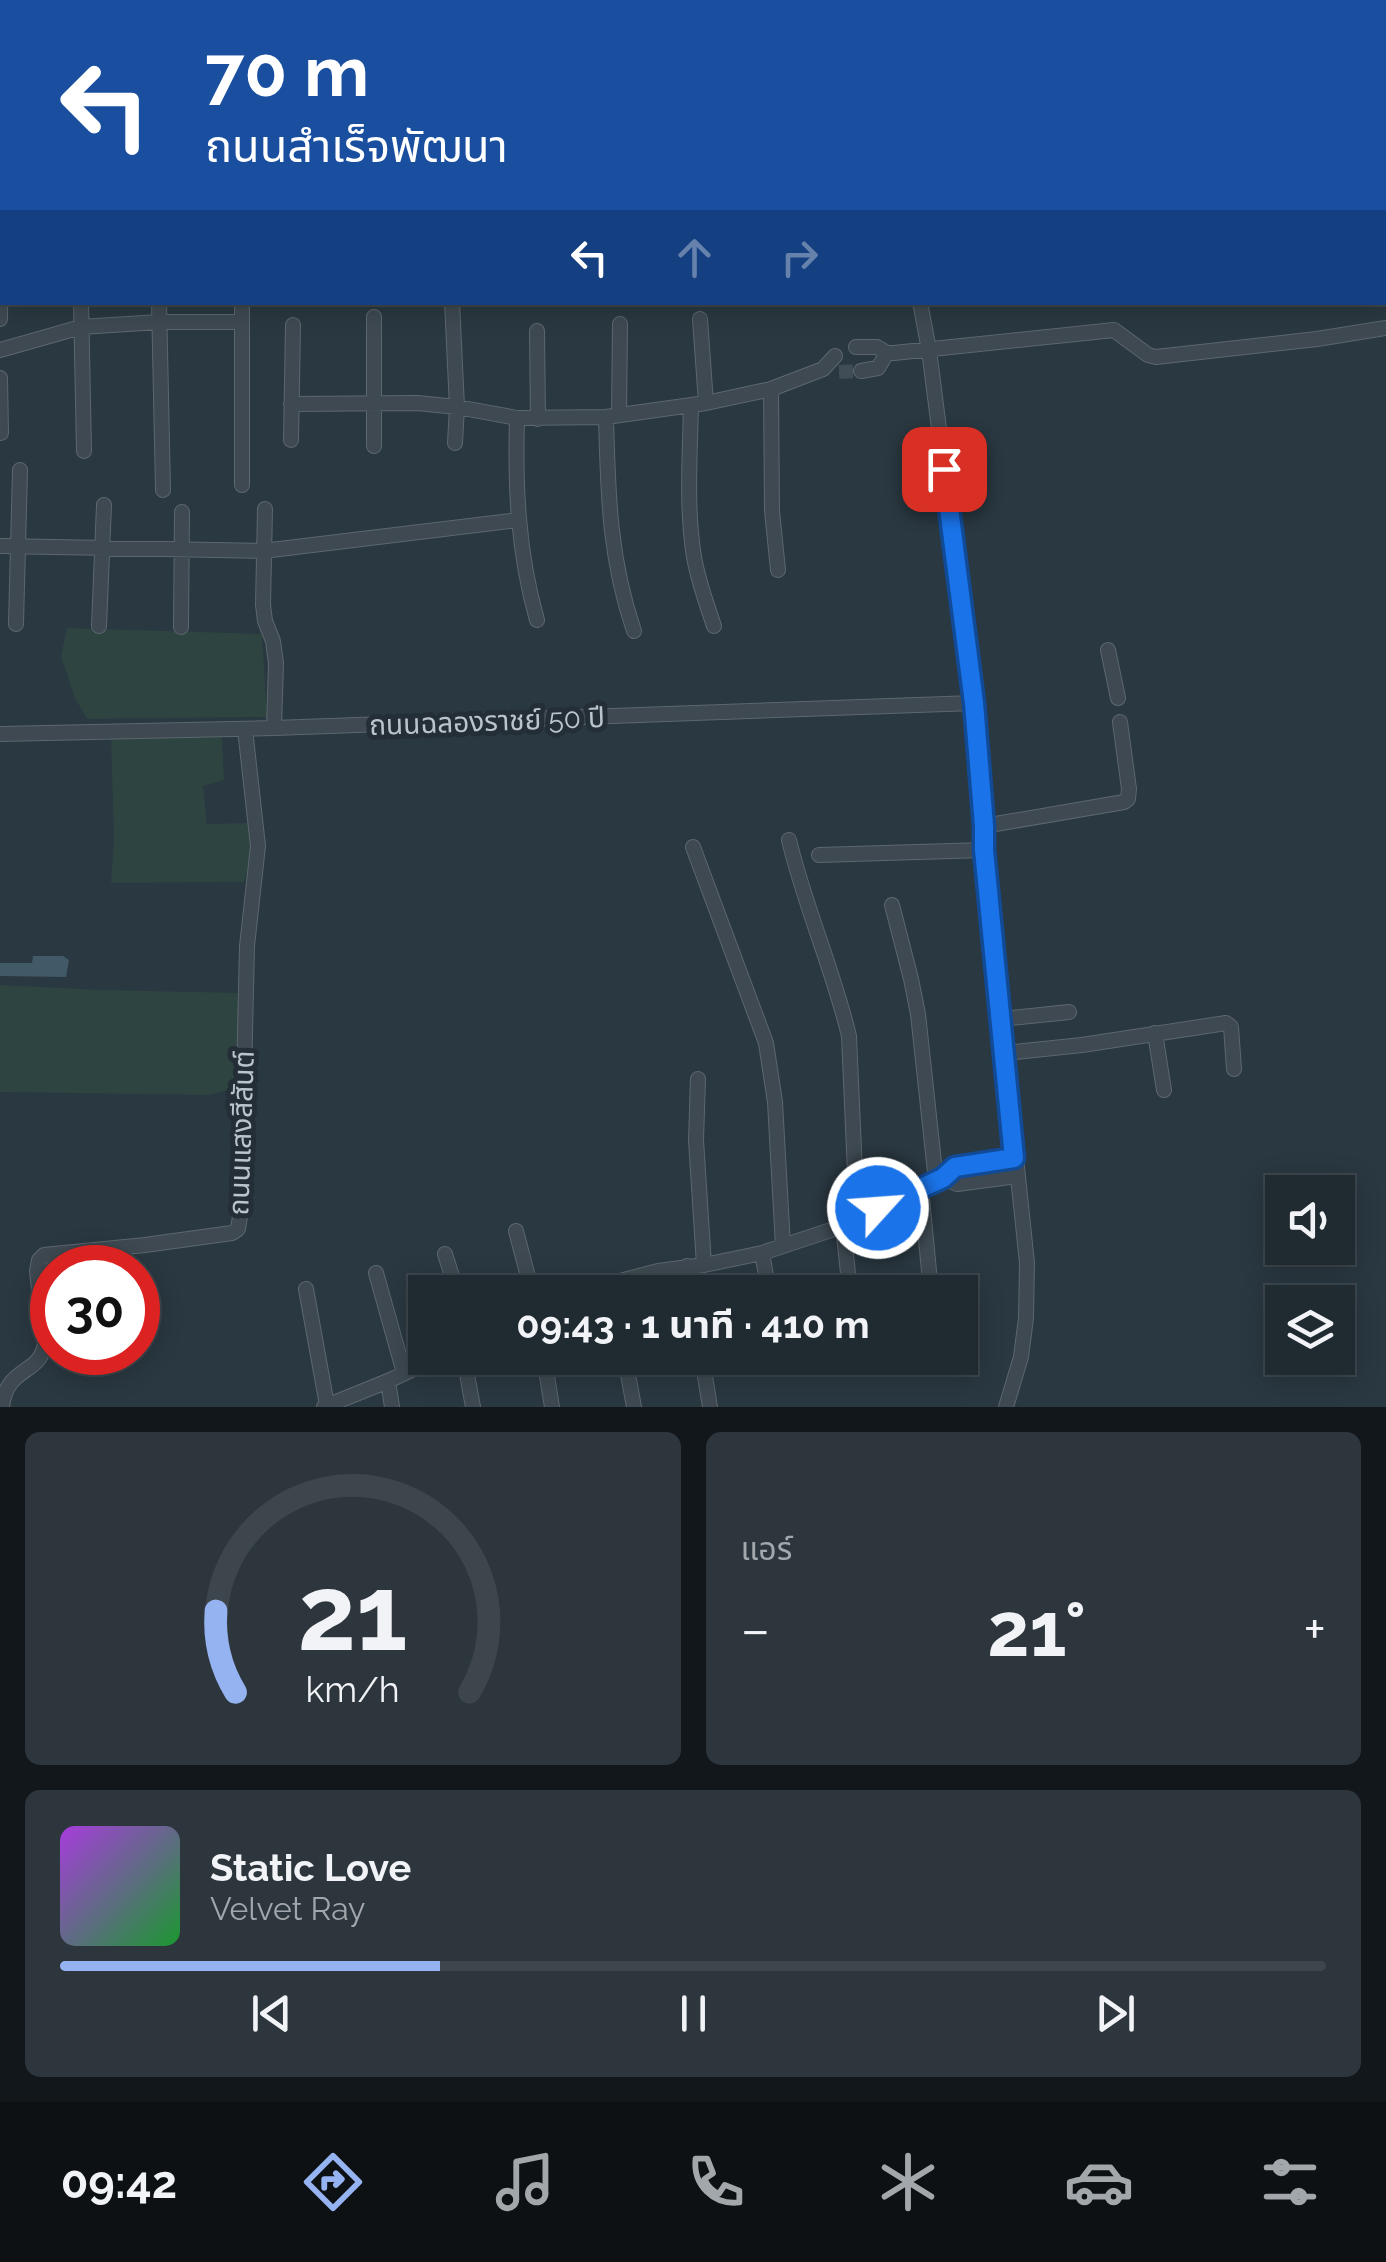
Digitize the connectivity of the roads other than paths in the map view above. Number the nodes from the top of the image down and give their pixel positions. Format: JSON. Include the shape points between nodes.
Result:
{"nodes":[{"id":1,"x":81,"y":305,"type":"edge"},
{"id":2,"x":159,"y":305,"type":"edge"},
{"id":3,"x":242,"y":305,"type":"edge"},
{"id":4,"x":452,"y":305,"type":"edge"},
{"id":5,"x":920,"y":305,"type":"edge"},
{"id":6,"x":374,"y":316,"type":"dead end"},
{"id":7,"x":700,"y":319,"type":"dead end"},
{"id":8,"x":159,"y":322,"type":"junction"},
{"id":9,"x":241,"y":322,"type":"junction"},
{"id":10,"x":620,"y":324,"type":"dead end"},
{"id":11,"x":293,"y":325,"type":"dead end"},
{"id":12,"x":81,"y":327,"type":"junction"},
{"id":13,"x":1386,"y":328,"type":"edge"},
{"id":14,"x":537,"y":331,"type":"dead end"},
{"id":15,"x":856,"y":347,"type":"dead end"},
{"id":16,"x":0,"y":350,"type":"edge"},
{"id":17,"x":923,"y":350,"type":"junction"},
{"id":18,"x":890,"y":353,"type":"junction"},
{"id":19,"x":835,"y":356,"type":"tunnel mouth"},
{"id":20,"x":861,"y":372,"type":"tunnel mouth"},
{"id":21,"x":0,"y":378,"type":"edge"},
{"id":22,"x":772,"y":389,"type":"junction"},
{"id":23,"x":291,"y":404,"type":"junction"},
{"id":24,"x":374,"y":404,"type":"junction"},
{"id":25,"x":698,"y":404,"type":"junction"},
{"id":26,"x":457,"y":407,"type":"junction"},
{"id":27,"x":612,"y":416,"type":"junction"},
{"id":28,"x":516,"y":418,"type":"junction"},
{"id":29,"x":538,"y":419,"type":"junction"},
{"id":30,"x":1,"y":433,"type":"edge"},
{"id":31,"x":290,"y":440,"type":"dead end"},
{"id":32,"x":455,"y":444,"type":"dead end"},
{"id":33,"x":374,"y":446,"type":"dead end"},
{"id":34,"x":84,"y":452,"type":"dead end"},
{"id":35,"x":20,"y":470,"type":"dead end"},
{"id":36,"x":242,"y":485,"type":"dead end"},
{"id":37,"x":164,"y":490,"type":"dead end"},
{"id":38,"x":104,"y":505,"type":"dead end"},
{"id":39,"x":266,"y":509,"type":"dead end"},
{"id":40,"x":182,"y":512,"type":"dead end"},
{"id":41,"x":518,"y":520,"type":"junction"},
{"id":42,"x":0,"y":546,"type":"edge"},
{"id":43,"x":19,"y":546,"type":"junction"},
{"id":44,"x":102,"y":548,"type":"junction"},
{"id":45,"x":182,"y":549,"type":"junction"},
{"id":46,"x":263,"y":552,"type":"junction"},
{"id":47,"x":778,"y":570,"type":"dead end"},
{"id":48,"x":536,"y":620,"type":"dead end"},
{"id":49,"x":16,"y":624,"type":"dead end"},
{"id":50,"x":99,"y":626,"type":"dead end"},
{"id":51,"x":181,"y":626,"type":"dead end"},
{"id":52,"x":714,"y":626,"type":"dead end"},
{"id":53,"x":634,"y":631,"type":"dead end"},
{"id":54,"x":1108,"y":650,"type":"dead end"},
{"id":55,"x":1118,"y":698,"type":"dead end"},
{"id":56,"x":974,"y":703,"type":"junction"},
{"id":57,"x":1120,"y":722,"type":"dead end"},
{"id":58,"x":274,"y":728,"type":"junction"},
{"id":59,"x":245,"y":729,"type":"junction"},
{"id":60,"x":0,"y":734,"type":"edge"},
{"id":61,"x":984,"y":826,"type":"junction"},
{"id":62,"x":789,"y":840,"type":"dead end"},
{"id":63,"x":693,"y":848,"type":"dead end"},
{"id":64,"x":984,"y":850,"type":"junction"},
{"id":65,"x":819,"y":855,"type":"dead end"},
{"id":66,"x":892,"y":905,"type":"dead end"},
{"id":67,"x":1070,"y":1012,"type":"dead end"},
{"id":68,"x":1002,"y":1018,"type":"junction"},
{"id":69,"x":1155,"y":1033,"type":"junction"},
{"id":70,"x":1005,"y":1053,"type":"junction"},
{"id":71,"x":1234,"y":1069,"type":"dead end"},
{"id":72,"x":698,"y":1079,"type":"dead end"},
{"id":73,"x":1164,"y":1090,"type":"dead end"},
{"id":74,"x":1014,"y":1158,"type":"junction"},
{"id":75,"x":1017,"y":1176,"type":"junction"},
{"id":76,"x":934,"y":1182,"type":"junction"},
{"id":77,"x":850,"y":1222,"type":"junction"},
{"id":78,"x":516,"y":1232,"type":"dead end"},
{"id":79,"x":783,"y":1246,"type":"junction"},
{"id":80,"x":762,"y":1253,"type":"junction"},
{"id":81,"x":444,"y":1254,"type":"dead end"},
{"id":82,"x":704,"y":1265,"type":"junction"},
{"id":83,"x":687,"y":1266,"type":"junction"},
{"id":84,"x":376,"y":1273,"type":"dead end"},
{"id":85,"x":451,"y":1275,"type":"edge"},
{"id":86,"x":527,"y":1275,"type":"edge"},
{"id":87,"x":647,"y":1275,"type":"edge"},
{"id":88,"x":688,"y":1275,"type":"edge"},
{"id":89,"x":765,"y":1275,"type":"edge"},
{"id":90,"x":850,"y":1275,"type":"edge"},
{"id":91,"x":931,"y":1275,"type":"edge"},
{"id":92,"x":306,"y":1289,"type":"dead end"},
{"id":93,"x":408,"y":1371,"type":"edge"},
{"id":94,"x":404,"y":1373,"type":"junction"},
{"id":95,"x":467,"y":1375,"type":"edge"},
{"id":96,"x":547,"y":1375,"type":"edge"},
{"id":97,"x":628,"y":1375,"type":"edge"},
{"id":98,"x":705,"y":1375,"type":"edge"},
{"id":99,"x":388,"y":1381,"type":"junction"},
{"id":100,"x":326,"y":1406,"type":"edge"},
{"id":101,"x":2,"y":1407,"type":"edge"},
{"id":102,"x":392,"y":1407,"type":"edge"},
{"id":103,"x":473,"y":1407,"type":"edge"},
{"id":104,"x":552,"y":1407,"type":"edge"},
{"id":105,"x":634,"y":1407,"type":"edge"},
{"id":106,"x":710,"y":1407,"type":"edge"},
{"id":107,"x":1006,"y":1407,"type":"edge"}],
"edges":[{"from":1,"to":12,"type":"street"},
{"from":2,"to":8,"type":"street"},
{"from":3,"to":9,"type":"street"},
{"from":4,"to":26,"type":"street"},
{"from":5,"to":17,"type":"street"},
{"from":6,"to":24,"type":"street"},
{"from":7,"to":25,"type":"street"},
{"from":8,"to":9,"type":"street"},
{"from":8,"to":12,"type":"street"},
{"from":8,"to":37,"type":"street"},
{"from":9,"to":36,"type":"street"},
{"from":10,"to":27,"type":"street"},
{"from":11,"to":23,"type":"street"},
{"from":12,"to":16,"type":"street"},
{"from":12,"to":34,"type":"street"},
{"from":13,"to":17,"type":"street","via":[[1156,357],[1114,330]]},
{"from":14,"to":29,"type":"street"},
{"from":15,"to":18,"type":"street"},
{"from":17,"to":18,"type":"street"},
{"from":17,"to":56,"type":"street"},
{"from":18,"to":20,"type":"street","via":[[878,368]]},
{"from":19,"to":22,"type":"street","via":[[831,370]]},
{"from":21,"to":30,"type":"street"},
{"from":22,"to":25,"type":"street"},
{"from":22,"to":47,"type":"street"},
{"from":23,"to":24,"type":"street"},
{"from":23,"to":31,"type":"street"},
{"from":24,"to":26,"type":"street"},
{"from":24,"to":33,"type":"street"},
{"from":25,"to":27,"type":"street"},
{"from":25,"to":52,"type":"street","via":[[690,513],[693,553]]},
{"from":26,"to":28,"type":"street"},
{"from":26,"to":32,"type":"street"},
{"from":27,"to":29,"type":"street"},
{"from":27,"to":53,"type":"street","via":[[608,501],[617,577]]},
{"from":28,"to":29,"type":"street"},
{"from":28,"to":41,"type":"street"},
{"from":35,"to":43,"type":"street"},
{"from":38,"to":44,"type":"street"},
{"from":39,"to":46,"type":"street"},
{"from":40,"to":45,"type":"street"},
{"from":41,"to":46,"type":"street"},
{"from":41,"to":48,"type":"street"},
{"from":42,"to":43,"type":"street"},
{"from":43,"to":44,"type":"street"},
{"from":43,"to":49,"type":"street"},
{"from":44,"to":45,"type":"street"},
{"from":44,"to":50,"type":"street"},
{"from":45,"to":46,"type":"street"},
{"from":45,"to":51,"type":"street"},
{"from":46,"to":58,"type":"street","via":[[263,605],[276,663]]},
{"from":54,"to":55,"type":"street"},
{"from":56,"to":58,"type":"street","name":"ถนนฉลองราชย์ 50 ปี"},
{"from":56,"to":61,"type":"street"},
{"from":57,"to":61,"type":"street","via":[[1128,799]]},
{"from":58,"to":59,"type":"street","name":"ถนนฉลองราชย์ 50 ปี"},
{"from":59,"to":60,"type":"street","name":"ถนนฉลองราชย์ 50 ปี"},
{"from":59,"to":101,"type":"street","name":"ถนนแสงสีสันต์","via":[[258,846],[247,946],[238,1229],[44,1255],[36,1271],[44,1352],[8,1385]]},
{"from":61,"to":64,"type":"street"},
{"from":62,"to":77,"type":"street","via":[[849,1036]]},
{"from":63,"to":79,"type":"street","via":[[766,1042]]},
{"from":64,"to":65,"type":"street"},
{"from":64,"to":68,"type":"street"},
{"from":66,"to":76,"type":"street","via":[[918,1014]]},
{"from":67,"to":68,"type":"street"},
{"from":68,"to":70,"type":"street"},
{"from":69,"to":70,"type":"street"},
{"from":69,"to":71,"type":"street","via":[[1226,1023]]},
{"from":69,"to":73,"type":"street"},
{"from":70,"to":74,"type":"street"},
{"from":72,"to":82,"type":"street"},
{"from":74,"to":75,"type":"street"},
{"from":74,"to":76,"type":"street","via":[[955,1167]]},
{"from":75,"to":76,"type":"street"},
{"from":75,"to":107,"type":"street","via":[[1026,1318]]},
{"from":76,"to":77,"type":"street"},
{"from":76,"to":91,"type":"street"},
{"from":77,"to":79,"type":"street"},
{"from":77,"to":90,"type":"street"},
{"from":78,"to":86,"type":"street"},
{"from":79,"to":80,"type":"street"},
{"from":80,"to":82,"type":"street"},
{"from":80,"to":89,"type":"street"},
{"from":81,"to":85,"type":"street"},
{"from":82,"to":83,"type":"street"},
{"from":83,"to":87,"type":"street"},
{"from":83,"to":88,"type":"street"},
{"from":84,"to":94,"type":"street"},
{"from":92,"to":100,"type":"street"},
{"from":93,"to":94,"type":"street"},
{"from":94,"to":99,"type":"street"},
{"from":95,"to":103,"type":"street"},
{"from":96,"to":104,"type":"street"},
{"from":97,"to":105,"type":"street"},
{"from":98,"to":106,"type":"street"},
{"from":99,"to":100,"type":"street"},
{"from":99,"to":102,"type":"street"}]}
